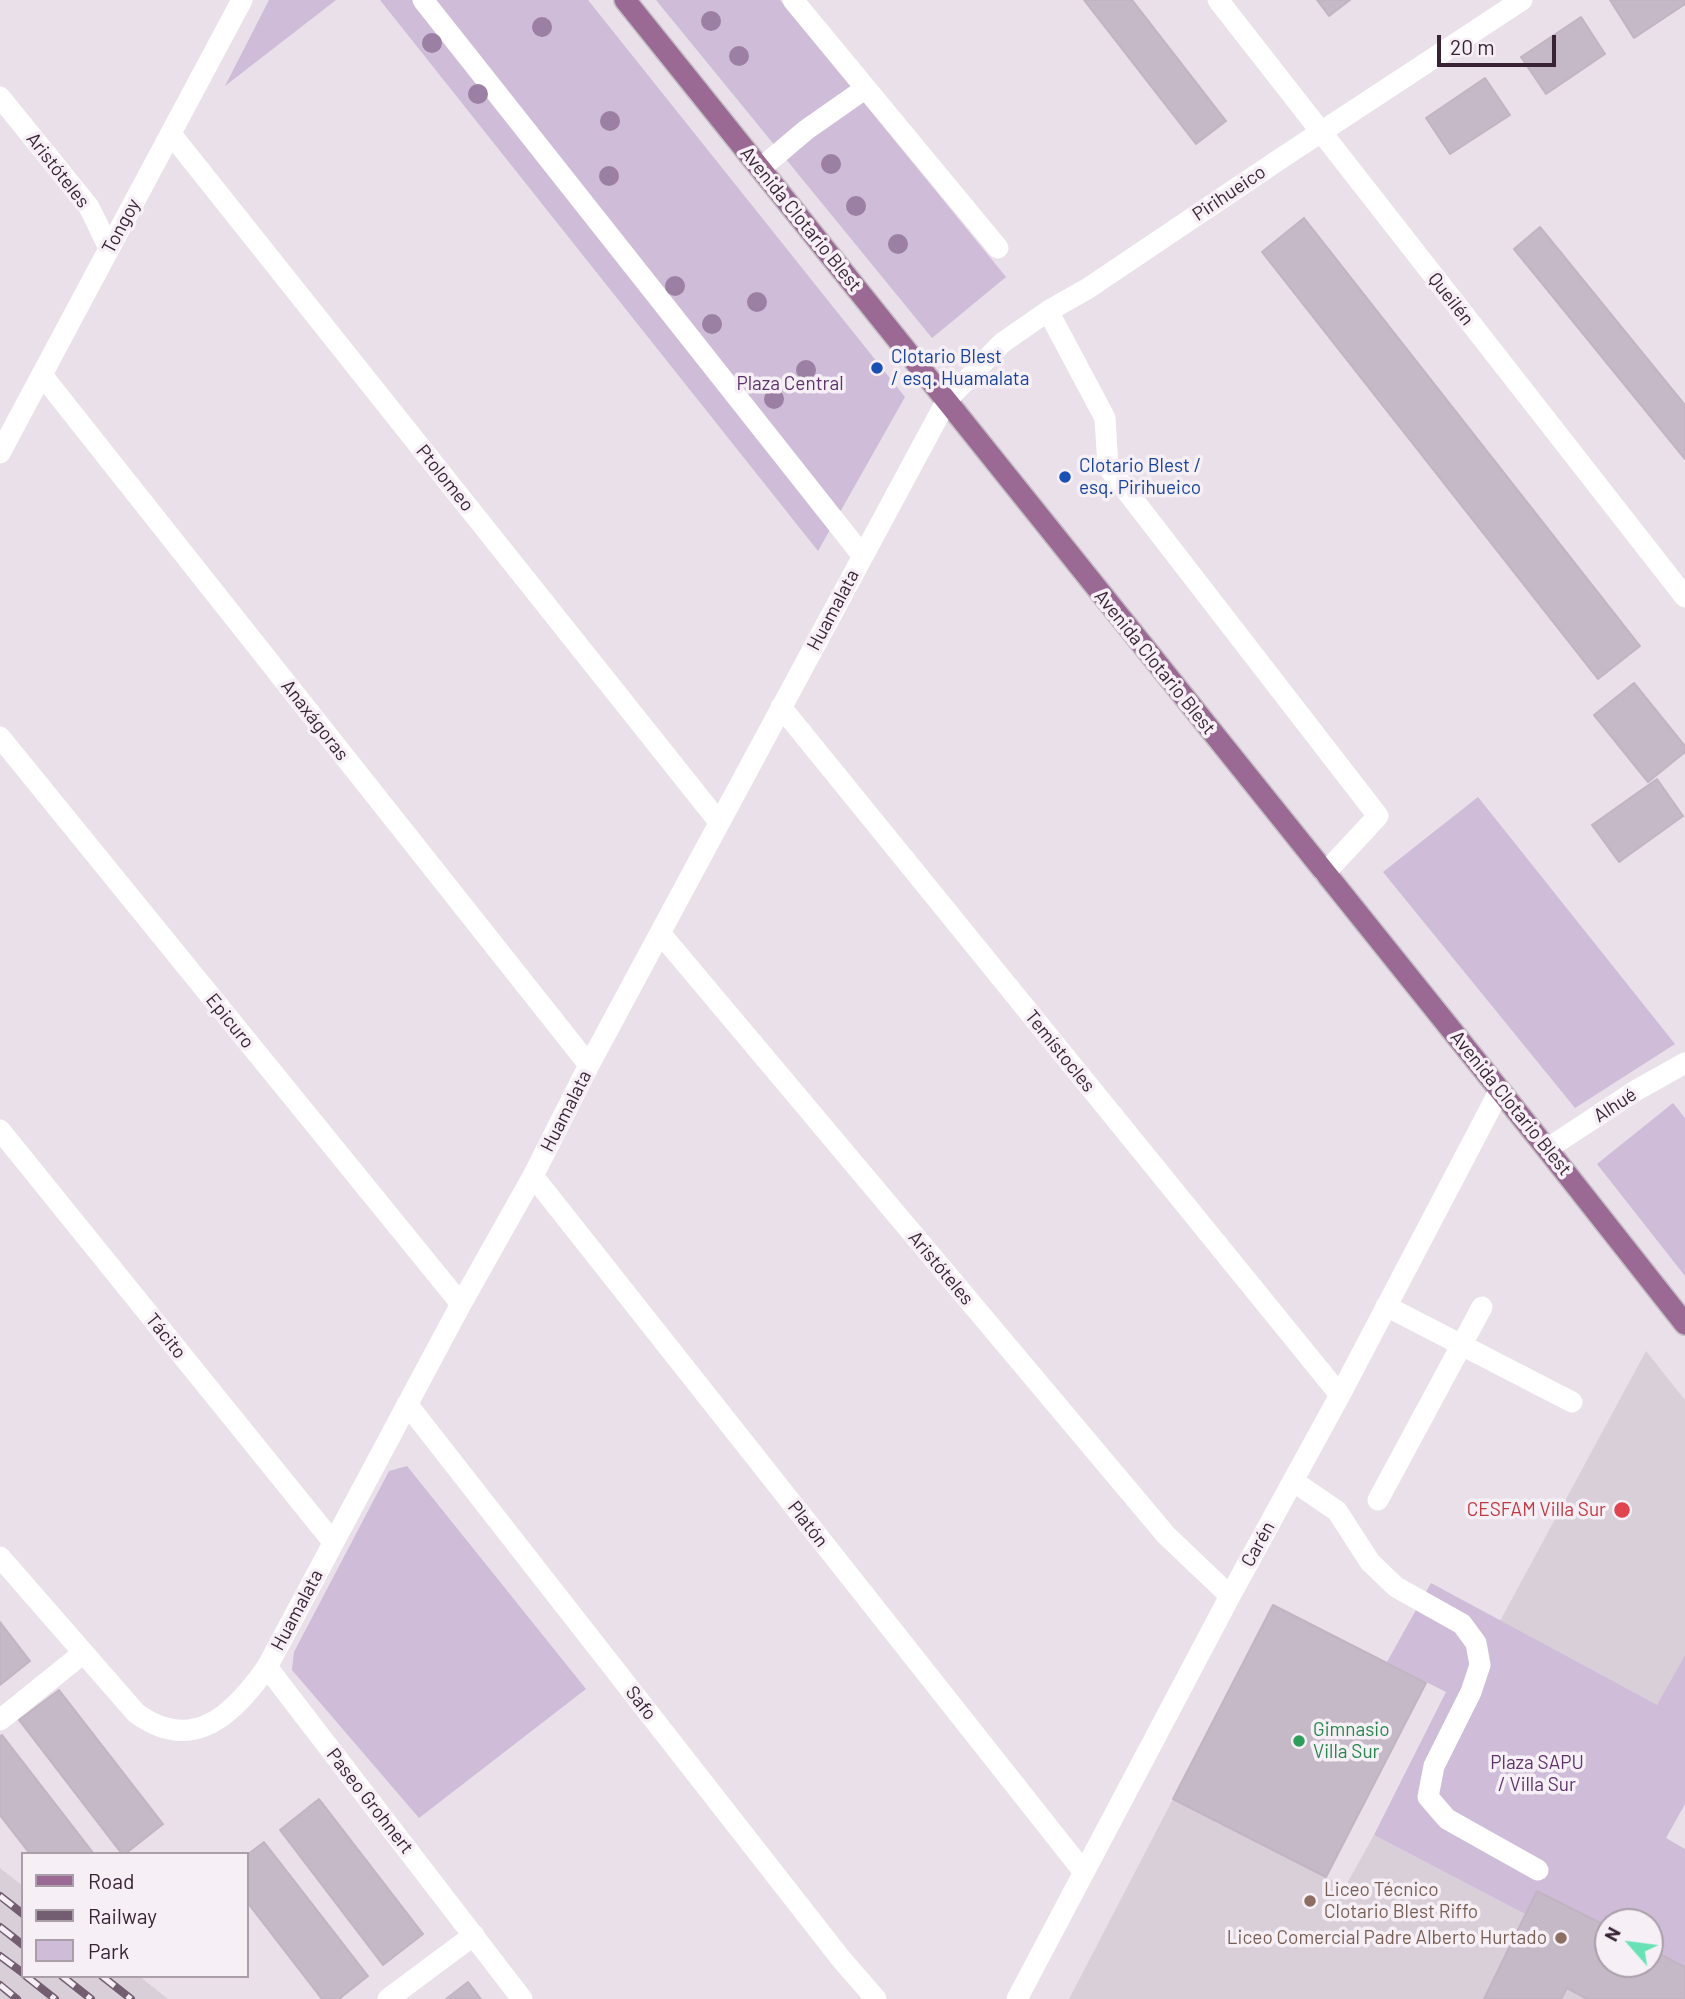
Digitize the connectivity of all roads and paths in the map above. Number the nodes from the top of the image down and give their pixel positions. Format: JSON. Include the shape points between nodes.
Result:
{"nodes":[{"id":1,"x":423,"y":0,"type":"edge"},
{"id":2,"x":625,"y":0,"type":"edge"},
{"id":3,"x":793,"y":0,"type":"edge"},
{"id":4,"x":1218,"y":0,"type":"edge"},
{"id":5,"x":1522,"y":0,"type":"edge"},
{"id":6,"x":240,"y":1,"type":"edge"},
{"id":7,"x":866,"y":88,"type":"junction"},
{"id":8,"x":0,"y":97,"type":"edge"},
{"id":9,"x":1320,"y":133,"type":"junction"},
{"id":10,"x":171,"y":134,"type":"junction"},
{"id":11,"x":761,"y":168,"type":"junction"},
{"id":12,"x":110,"y":248,"type":"junction"},
{"id":13,"x":998,"y":248,"type":"dead end"},
{"id":14,"x":1048,"y":311,"type":"junction"},
{"id":15,"x":41,"y":375,"type":"junction"},
{"id":16,"x":947,"y":400,"type":"junction"},
{"id":17,"x":0,"y":453,"type":"edge"},
{"id":18,"x":862,"y":555,"type":"junction"},
{"id":19,"x":1685,"y":597,"type":"edge"},
{"id":20,"x":781,"y":707,"type":"junction"},
{"id":21,"x":0,"y":737,"type":"edge"},
{"id":22,"x":719,"y":822,"type":"junction"},
{"id":23,"x":1325,"y":873,"type":"junction"},
{"id":24,"x":660,"y":933,"type":"junction"},
{"id":25,"x":1685,"y":1063,"type":"edge"},
{"id":26,"x":589,"y":1065,"type":"junction"},
{"id":27,"x":1500,"y":1090,"type":"junction"},
{"id":28,"x":0,"y":1130,"type":"edge"},
{"id":29,"x":1547,"y":1149,"type":"junction"},
{"id":30,"x":533,"y":1176,"type":"junction"},
{"id":31,"x":461,"y":1304,"type":"junction"},
{"id":32,"x":1387,"y":1306,"type":"junction"},
{"id":33,"x":1482,"y":1307,"type":"dead end"},
{"id":34,"x":1685,"y":1324,"type":"edge"},
{"id":35,"x":1462,"y":1345,"type":"junction"},
{"id":36,"x":1340,"y":1395,"type":"junction"},
{"id":37,"x":1572,"y":1402,"type":"dead end"},
{"id":38,"x":407,"y":1404,"type":"junction"},
{"id":39,"x":1293,"y":1481,"type":"junction"},
{"id":40,"x":1378,"y":1500,"type":"dead end"},
{"id":41,"x":333,"y":1542,"type":"junction"},
{"id":42,"x":0,"y":1557,"type":"edge"},
{"id":43,"x":1230,"y":1596,"type":"junction"},
{"id":44,"x":82,"y":1654,"type":"junction"},
{"id":45,"x":267,"y":1667,"type":"junction"},
{"id":46,"x":0,"y":1720,"type":"edge"},
{"id":47,"x":1538,"y":1870,"type":"dead end"},
{"id":48,"x":1083,"y":1871,"type":"junction"},
{"id":49,"x":474,"y":1935,"type":"junction"},
{"id":50,"x":388,"y":1999,"type":"edge"},
{"id":51,"x":522,"y":1999,"type":"edge"},
{"id":52,"x":876,"y":1999,"type":"edge"},
{"id":53,"x":1017,"y":1999,"type":"edge"}],
"edges":[{"from":1,"to":18,"type":"street"},
{"from":2,"to":11,"type":"main road","name":"Avenida Clotario Blest"},
{"from":3,"to":7,"type":"street"},
{"from":4,"to":9,"type":"street","name":"Queilén"},
{"from":5,"to":9,"type":"street","name":"Pirihueico"},
{"from":6,"to":10,"type":"street","name":"Tongoy"},
{"from":7,"to":11,"type":"street"},
{"from":7,"to":13,"type":"street"},
{"from":8,"to":12,"type":"street","name":"Aristóteles","via":[[89,207]]},
{"from":9,"to":14,"type":"street","name":"Pirihueico"},
{"from":9,"to":19,"type":"street","name":"Queilén"},
{"from":10,"to":12,"type":"street","name":"Tongoy"},
{"from":10,"to":22,"type":"street","name":"Ptolomeo"},
{"from":11,"to":16,"type":"main road","name":"Avenida Clotario Blest"},
{"from":12,"to":15,"type":"street","name":"Tongoy"},
{"from":14,"to":16,"type":"street","name":"Pirihueico","via":[[1002,343]]},
{"from":14,"to":23,"type":"street","via":[[1105,418],[1108,467],[1378,816]]},
{"from":15,"to":17,"type":"street","name":"Tongoy"},
{"from":15,"to":26,"type":"street","name":"Anaxágoras"},
{"from":16,"to":18,"type":"street","name":"Huamalata"},
{"from":16,"to":23,"type":"main road","name":"Avenida Clotario Blest"},
{"from":18,"to":20,"type":"street","name":"Huamalata"},
{"from":20,"to":22,"type":"street","name":"Huamalata"},
{"from":20,"to":36,"type":"street","name":"Temístocles"},
{"from":21,"to":31,"type":"street","name":"Epicuro"},
{"from":22,"to":24,"type":"street","name":"Huamalata"},
{"from":23,"to":27,"type":"main road","name":"Avenida Clotario Blest"},
{"from":24,"to":26,"type":"street","name":"Huamalata"},
{"from":24,"to":43,"type":"street","name":"Aristóteles","via":[[1166,1535]]},
{"from":25,"to":29,"type":"street","name":"Alhué"},
{"from":26,"to":30,"type":"street","name":"Huamalata"},
{"from":27,"to":29,"type":"main road","name":"Avenida Clotario Blest"},
{"from":27,"to":32,"type":"street","name":"Carén"},
{"from":28,"to":41,"type":"street","name":"Tácito"},
{"from":29,"to":34,"type":"main road","name":"Avenida Clotario Blest"},
{"from":30,"to":31,"type":"street","name":"Huamalata"},
{"from":30,"to":48,"type":"street","name":"Platón"},
{"from":31,"to":38,"type":"street","name":"Huamalata"},
{"from":32,"to":35,"type":"street"},
{"from":32,"to":36,"type":"street","name":"Carén"},
{"from":33,"to":35,"type":"street"},
{"from":35,"to":37,"type":"street"},
{"from":35,"to":40,"type":"street"},
{"from":36,"to":39,"type":"street","name":"Carén"},
{"from":38,"to":41,"type":"street","name":"Huamalata"},
{"from":38,"to":52,"type":"street","name":"Safo"},
{"from":39,"to":43,"type":"street","name":"Carén"},
{"from":39,"to":47,"type":"street","via":[[1337,1511],[1370,1562],[1396,1587],[1462,1624],[1476,1643],[1480,1665],[1434,1766],[1428,1797],[1447,1819]]},
{"from":41,"to":45,"type":"street","name":"Huamalata"},
{"from":42,"to":44,"type":"street"},
{"from":43,"to":48,"type":"street","name":"Carén"},
{"from":44,"to":45,"type":"street","name":"Huamalata","via":[[136,1713],[156,1726],[182,1731],[211,1724],[241,1700]]},
{"from":44,"to":46,"type":"street"},
{"from":45,"to":49,"type":"street","name":"Paseo Grohnert"},
{"from":48,"to":53,"type":"street","name":"Carén"},
{"from":49,"to":50,"type":"street"},
{"from":49,"to":51,"type":"street","name":"Paseo Grohnert"}]}
